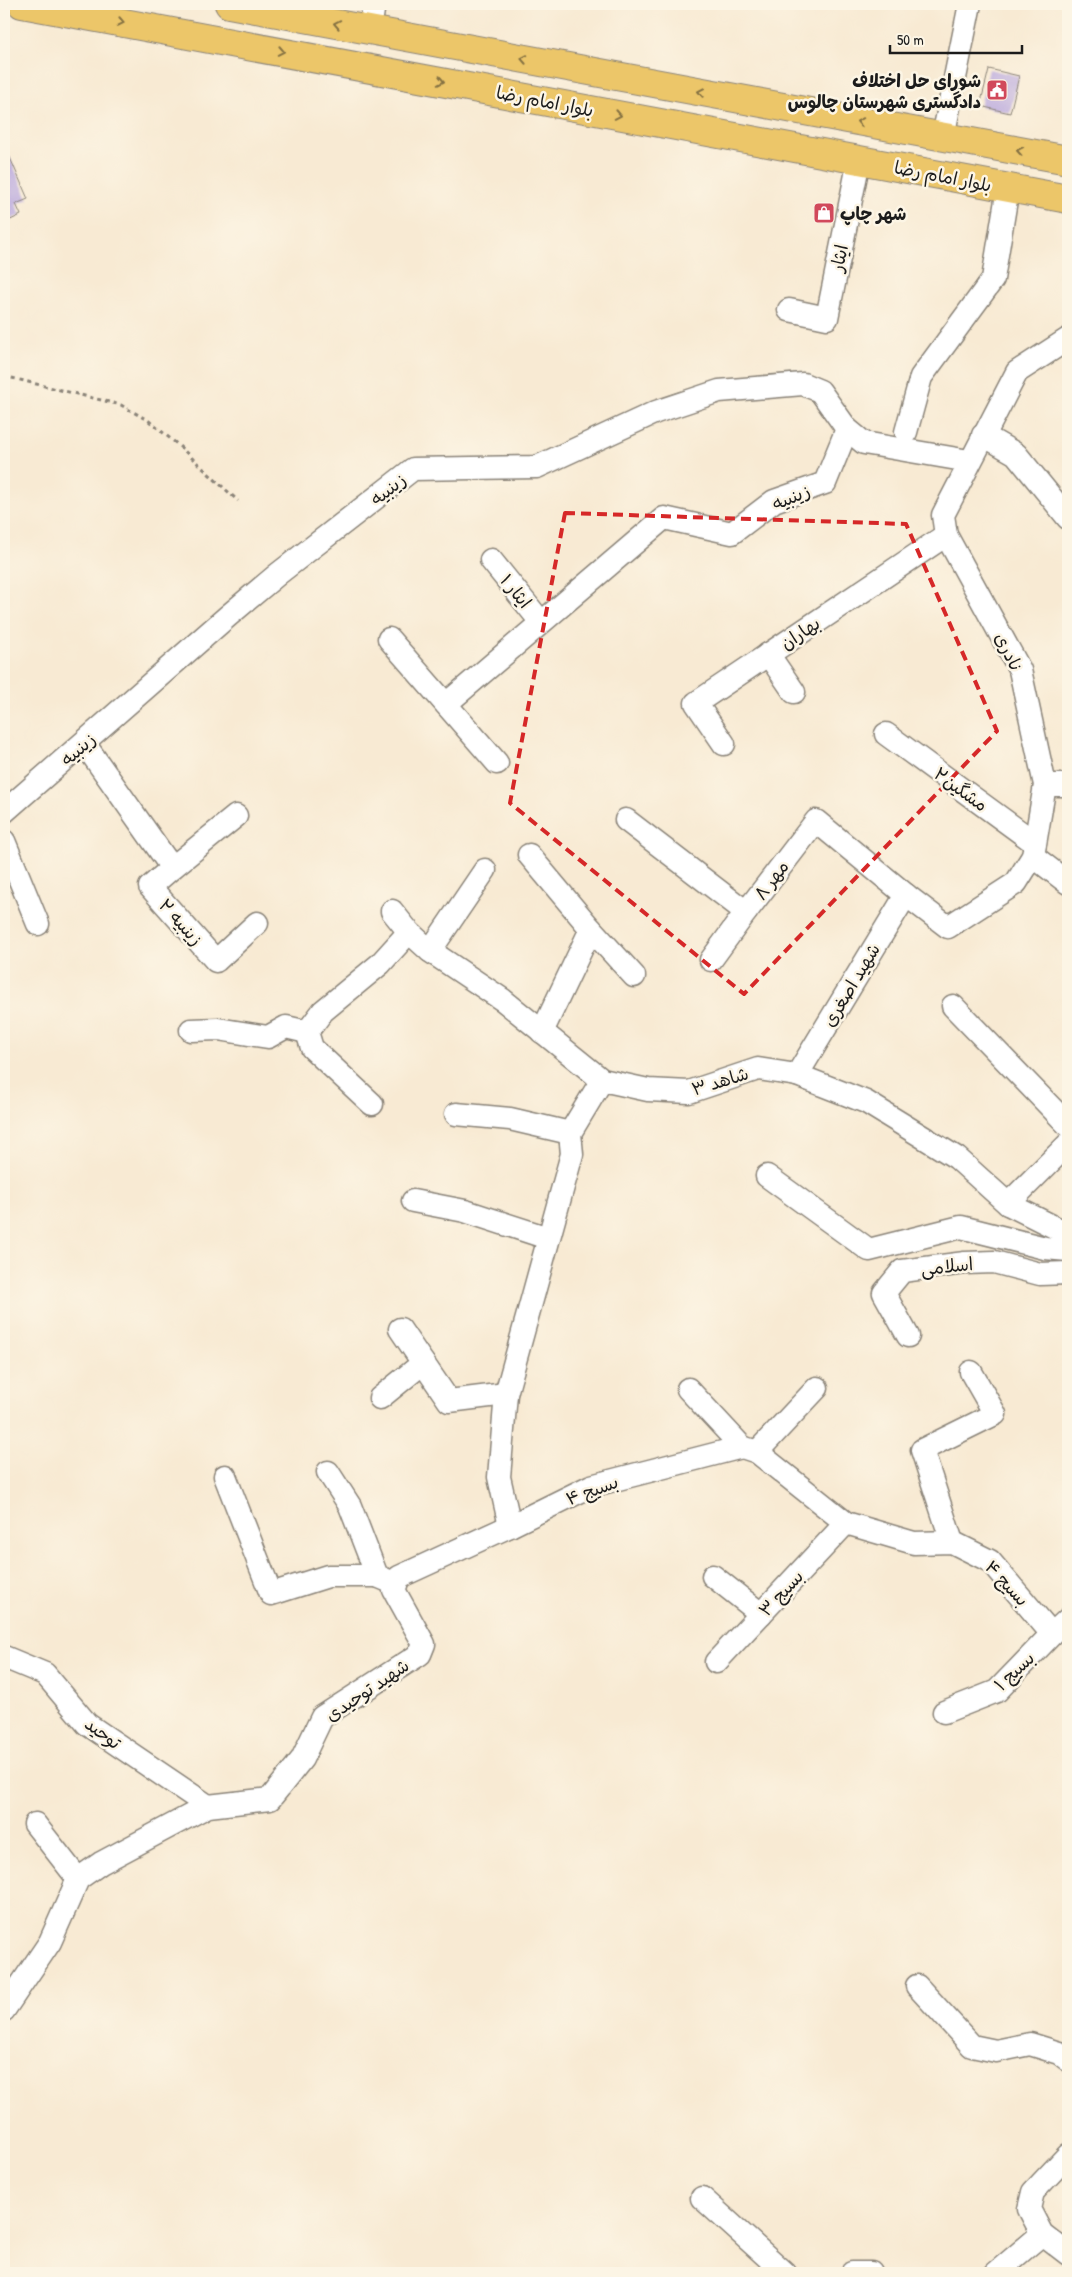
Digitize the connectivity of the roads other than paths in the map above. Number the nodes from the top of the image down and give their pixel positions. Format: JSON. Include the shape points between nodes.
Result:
{"nodes":[{"id":1,"x":22,"y":4,"type":"edge"},
{"id":2,"x":232,"y":4,"type":"edge"},
{"id":3,"x":374,"y":4,"type":"edge"},
{"id":4,"x":970,"y":4,"type":"edge"},
{"id":5,"x":370,"y":30,"type":"junction"},
{"id":6,"x":558,"y":65,"type":"junction"},
{"id":7,"x":549,"y":102,"type":"junction"},
{"id":8,"x":943,"y":137,"type":"junction"},
{"id":9,"x":859,"y":160,"type":"junction"},
{"id":10,"x":1068,"y":160,"type":"edge"},
{"id":11,"x":1008,"y":188,"type":"junction"},
{"id":12,"x":1068,"y":199,"type":"edge"},
{"id":13,"x":789,"y":310,"type":"dead end"},
{"id":14,"x":1068,"y":338,"type":"edge"},
{"id":15,"x":847,"y":429,"type":"junction"},
{"id":16,"x":906,"y":432,"type":"dead end"},
{"id":17,"x":983,"y":435,"type":"junction"},
{"id":18,"x":970,"y":460,"type":"junction"},
{"id":19,"x":1068,"y":518,"type":"edge"},
{"id":20,"x":946,"y":535,"type":"junction"},
{"id":21,"x":491,"y":560,"type":"dead end"},
{"id":22,"x":541,"y":622,"type":"junction"},
{"id":23,"x":389,"y":639,"type":"dead end"},
{"id":24,"x":768,"y":654,"type":"junction"},
{"id":25,"x":794,"y":692,"type":"dead end"},
{"id":26,"x":446,"y":704,"type":"junction"},
{"id":27,"x":886,"y":734,"type":"dead end"},
{"id":28,"x":84,"y":743,"type":"junction"},
{"id":29,"x":724,"y":744,"type":"dead end"},
{"id":30,"x":497,"y":763,"type":"dead end"},
{"id":31,"x":1068,"y":785,"type":"edge"},
{"id":32,"x":1045,"y":786,"type":"junction"},
{"id":33,"x":4,"y":812,"type":"edge"},
{"id":34,"x":236,"y":816,"type":"dead end"},
{"id":35,"x":626,"y":820,"type":"dead end"},
{"id":36,"x":4,"y":841,"type":"edge"},
{"id":37,"x":1034,"y":850,"type":"junction"},
{"id":38,"x":529,"y":855,"type":"dead end"},
{"id":39,"x":172,"y":868,"type":"junction"},
{"id":40,"x":485,"y":870,"type":"dead end"},
{"id":41,"x":1068,"y":883,"type":"edge"},
{"id":42,"x":906,"y":895,"type":"junction"},
{"id":43,"x":392,"y":911,"type":"dead end"},
{"id":44,"x":746,"y":912,"type":"junction"},
{"id":45,"x":257,"y":922,"type":"dead end"},
{"id":46,"x":38,"y":924,"type":"dead end"},
{"id":47,"x":591,"y":929,"type":"junction"},
{"id":48,"x":409,"y":932,"type":"junction"},
{"id":49,"x":430,"y":950,"type":"junction"},
{"id":50,"x":711,"y":960,"type":"dead end"},
{"id":51,"x":634,"y":976,"type":"dead end"},
{"id":52,"x":953,"y":1006,"type":"dead end"},
{"id":53,"x":191,"y":1030,"type":"dead end"},
{"id":54,"x":308,"y":1032,"type":"junction"},
{"id":55,"x":542,"y":1032,"type":"junction"},
{"id":56,"x":796,"y":1075,"type":"junction"},
{"id":57,"x":602,"y":1080,"type":"junction"},
{"id":58,"x":372,"y":1104,"type":"dead end"},
{"id":59,"x":456,"y":1114,"type":"dead end"},
{"id":60,"x":1068,"y":1126,"type":"edge"},
{"id":61,"x":570,"y":1133,"type":"junction"},
{"id":62,"x":1068,"y":1144,"type":"edge"},
{"id":63,"x":767,"y":1176,"type":"dead end"},
{"id":64,"x":413,"y":1200,"type":"dead end"},
{"id":65,"x":1008,"y":1204,"type":"junction"},
{"id":66,"x":1068,"y":1234,"type":"edge"},
{"id":67,"x":548,"y":1238,"type":"junction"},
{"id":68,"x":1068,"y":1250,"type":"edge"},
{"id":69,"x":1068,"y":1273,"type":"edge"},
{"id":70,"x":400,"y":1329,"type":"dead end"},
{"id":71,"x":908,"y":1336,"type":"dead end"},
{"id":72,"x":423,"y":1363,"type":"junction"},
{"id":73,"x":971,"y":1372,"type":"dead end"},
{"id":74,"x":817,"y":1388,"type":"dead end"},
{"id":75,"x":688,"y":1389,"type":"dead end"},
{"id":76,"x":506,"y":1394,"type":"junction"},
{"id":77,"x":380,"y":1398,"type":"dead end"},
{"id":78,"x":750,"y":1450,"type":"junction"},
{"id":79,"x":328,"y":1472,"type":"dead end"},
{"id":80,"x":224,"y":1476,"type":"dead end"},
{"id":81,"x":846,"y":1523,"type":"junction"},
{"id":82,"x":510,"y":1526,"type":"junction"},
{"id":83,"x":952,"y":1542,"type":"junction"},
{"id":84,"x":713,"y":1576,"type":"dead end"},
{"id":85,"x":387,"y":1580,"type":"junction"},
{"id":86,"x":761,"y":1614,"type":"junction"},
{"id":87,"x":1060,"y":1627,"type":"edge"},
{"id":88,"x":4,"y":1657,"type":"edge"},
{"id":89,"x":716,"y":1662,"type":"dead end"},
{"id":90,"x":944,"y":1712,"type":"dead end"},
{"id":91,"x":208,"y":1806,"type":"junction"},
{"id":92,"x":35,"y":1824,"type":"dead end"},
{"id":93,"x":78,"y":1879,"type":"junction"},
{"id":94,"x":917,"y":1986,"type":"dead end"},
{"id":95,"x":4,"y":2010,"type":"edge"},
{"id":96,"x":1068,"y":2060,"type":"edge"},
{"id":97,"x":1068,"y":2155,"type":"edge"},
{"id":98,"x":702,"y":2198,"type":"dead end"},
{"id":99,"x":1042,"y":2234,"type":"junction"},
{"id":100,"x":1068,"y":2254,"type":"edge"},
{"id":101,"x":785,"y":2273,"type":"edge"},
{"id":102,"x":852,"y":2273,"type":"edge"},
{"id":103,"x":872,"y":2273,"type":"edge"},
{"id":104,"x":996,"y":2273,"type":"edge"}],
"edges":[{"from":1,"to":7,"type":"main road","name":"بلوار امام رضا","one_way":true},
{"from":5,"to":2,"type":"main road","name":"بلوار امام رضا","one_way":true},
{"from":3,"to":5,"type":"street"},
{"from":4,"to":8,"type":"street"},
{"from":6,"to":5,"type":"main road","name":"بلوار امام رضا","one_way":true},
{"from":6,"to":7,"type":"main road"},
{"from":8,"to":6,"type":"main road","name":"بلوار امام رضا","one_way":true},
{"from":7,"to":9,"type":"main road","name":"بلوار امام رضا","one_way":true},
{"from":10,"to":8,"type":"main road","name":"بلوار امام رضا","one_way":true},
{"from":9,"to":11,"type":"main road","name":"بلوار امام رضا"},
{"from":9,"to":13,"type":"street","name":"ایثار","via":[[827,318]]},
{"from":11,"to":12,"type":"main road","name":"بلوار امام رضا"},
{"from":11,"to":16,"type":"street","via":[[993,279],[921,377]]},
{"from":14,"to":17,"type":"street","name":"نادری","via":[[1017,372]]},
{"from":15,"to":18,"type":"street","name":"زینبیه","via":[[864,443]]},
{"from":15,"to":22,"type":"street","name":"زینبیه","via":[[825,483],[774,501],[732,533],[664,518]]},
{"from":15,"to":28,"type":"street","name":"زینبیه","via":[[820,391],[803,384],[719,391],[656,412],[537,467],[413,469],[278,574]]},
{"from":17,"to":18,"type":"street","name":"نادری"},
{"from":17,"to":19,"type":"street","via":[[1016,454]]},
{"from":18,"to":20,"type":"street","name":"نادری","via":[[943,515]]},
{"from":20,"to":24,"type":"street","name":"بهاران"},
{"from":20,"to":32,"type":"street","name":"نادری","via":[[1020,670]]},
{"from":21,"to":22,"type":"street","name":"ایثار ۱"},
{"from":22,"to":26,"type":"street","name":"زینبیه"},
{"from":23,"to":26,"type":"street"},
{"from":24,"to":25,"type":"street"},
{"from":24,"to":29,"type":"street","name":"بهاران","via":[[696,703]]},
{"from":26,"to":30,"type":"street"},
{"from":27,"to":37,"type":"street","name":"مشگین۲"},
{"from":28,"to":33,"type":"street","name":"زینبیه"},
{"from":28,"to":39,"type":"street","name":"زینبیه ۲"},
{"from":31,"to":32,"type":"street"},
{"from":32,"to":37,"type":"street","name":"نادری"},
{"from":34,"to":39,"type":"street"},
{"from":35,"to":44,"type":"street","name":"مهر ۸"},
{"from":36,"to":46,"type":"street"},
{"from":37,"to":41,"type":"street","name":"مشگین۲"},
{"from":37,"to":42,"type":"street","name":"نادری","via":[[1016,882],[948,927]]},
{"from":38,"to":47,"type":"street"},
{"from":39,"to":45,"type":"street","name":"زینبیه ۲","via":[[150,888],[216,961]]},
{"from":40,"to":49,"type":"street"},
{"from":42,"to":44,"type":"street","name":"مهر ۸","via":[[816,820]]},
{"from":42,"to":56,"type":"street","name":"شهید اصغری"},
{"from":43,"to":48,"type":"street","name":"شاهد ۳"},
{"from":44,"to":50,"type":"street"},
{"from":47,"to":51,"type":"street"},
{"from":47,"to":55,"type":"street"},
{"from":48,"to":49,"type":"street","name":"شاهد ۳"},
{"from":48,"to":54,"type":"street","via":[[380,964],[323,1011]]},
{"from":49,"to":55,"type":"street","name":"شاهد ۳","via":[[503,1000]]},
{"from":52,"to":60,"type":"street"},
{"from":53,"to":54,"type":"street","via":[[218,1029],[268,1036],[286,1027]]},
{"from":54,"to":58,"type":"street","via":[[312,1048]]},
{"from":55,"to":57,"type":"street","name":"شاهد ۳"},
{"from":56,"to":57,"type":"street","name":"شاهد ۳","via":[[758,1069],[690,1092],[648,1090]]},
{"from":56,"to":65,"type":"street","name":"شاهد ۳","via":[[874,1107],[957,1158]]},
{"from":57,"to":61,"type":"street"},
{"from":59,"to":61,"type":"street","via":[[510,1119]]},
{"from":61,"to":67,"type":"street","via":[[572,1154]]},
{"from":62,"to":65,"type":"street"},
{"from":63,"to":68,"type":"street","via":[[869,1250],[960,1226],[1045,1248]]},
{"from":64,"to":67,"type":"street","via":[[465,1211]]},
{"from":65,"to":66,"type":"street","name":"شاهد ۳"},
{"from":67,"to":76,"type":"street"},
{"from":69,"to":71,"type":"street","name":"اسلامی","via":[[1040,1274],[994,1262],[965,1262],[902,1271],[884,1293]]},
{"from":70,"to":72,"type":"street"},
{"from":72,"to":76,"type":"street","via":[[450,1401]]},
{"from":72,"to":77,"type":"street"},
{"from":73,"to":83,"type":"street","via":[[995,1414],[922,1450]]},
{"from":74,"to":78,"type":"street"},
{"from":75,"to":78,"type":"street"},
{"from":76,"to":82,"type":"street","via":[[499,1477]]},
{"from":78,"to":81,"type":"street","name":"بسیج ۴"},
{"from":78,"to":82,"type":"street","name":"بسیج ۴","via":[[591,1486]]},
{"from":79,"to":85,"type":"street","via":[[350,1506]]},
{"from":80,"to":85,"type":"street","via":[[271,1594],[328,1576]]},
{"from":81,"to":83,"type":"street","name":"بسیج ۴","via":[[914,1543]]},
{"from":81,"to":86,"type":"street","name":"بسیج ۳"},
{"from":82,"to":85,"type":"street"},
{"from":83,"to":87,"type":"street","name":"بسیج ۴","via":[[990,1561]]},
{"from":84,"to":86,"type":"street"},
{"from":85,"to":91,"type":"street","name":"شهید توحیدی","via":[[424,1644],[420,1654],[322,1717],[302,1759],[270,1799]]},
{"from":86,"to":89,"type":"street","name":"بسیج ۳"},
{"from":87,"to":90,"type":"street","name":"بسیج ۱","via":[[997,1691]]},
{"from":88,"to":91,"type":"street","name":"توحید","via":[[45,1674],[87,1724]]},
{"from":91,"to":93,"type":"street","via":[[101,1863]]},
{"from":92,"to":93,"type":"street"},
{"from":93,"to":95,"type":"street","via":[[50,1942]]},
{"from":94,"to":96,"type":"street","via":[[972,2046],[996,2051],[1030,2044],[1058,2053]]},
{"from":97,"to":99,"type":"street","via":[[1033,2192],[1029,2209]]},
{"from":98,"to":101,"type":"street"},
{"from":99,"to":100,"type":"street"},
{"from":99,"to":104,"type":"street"},
{"from":102,"to":103,"type":"street"}]}
